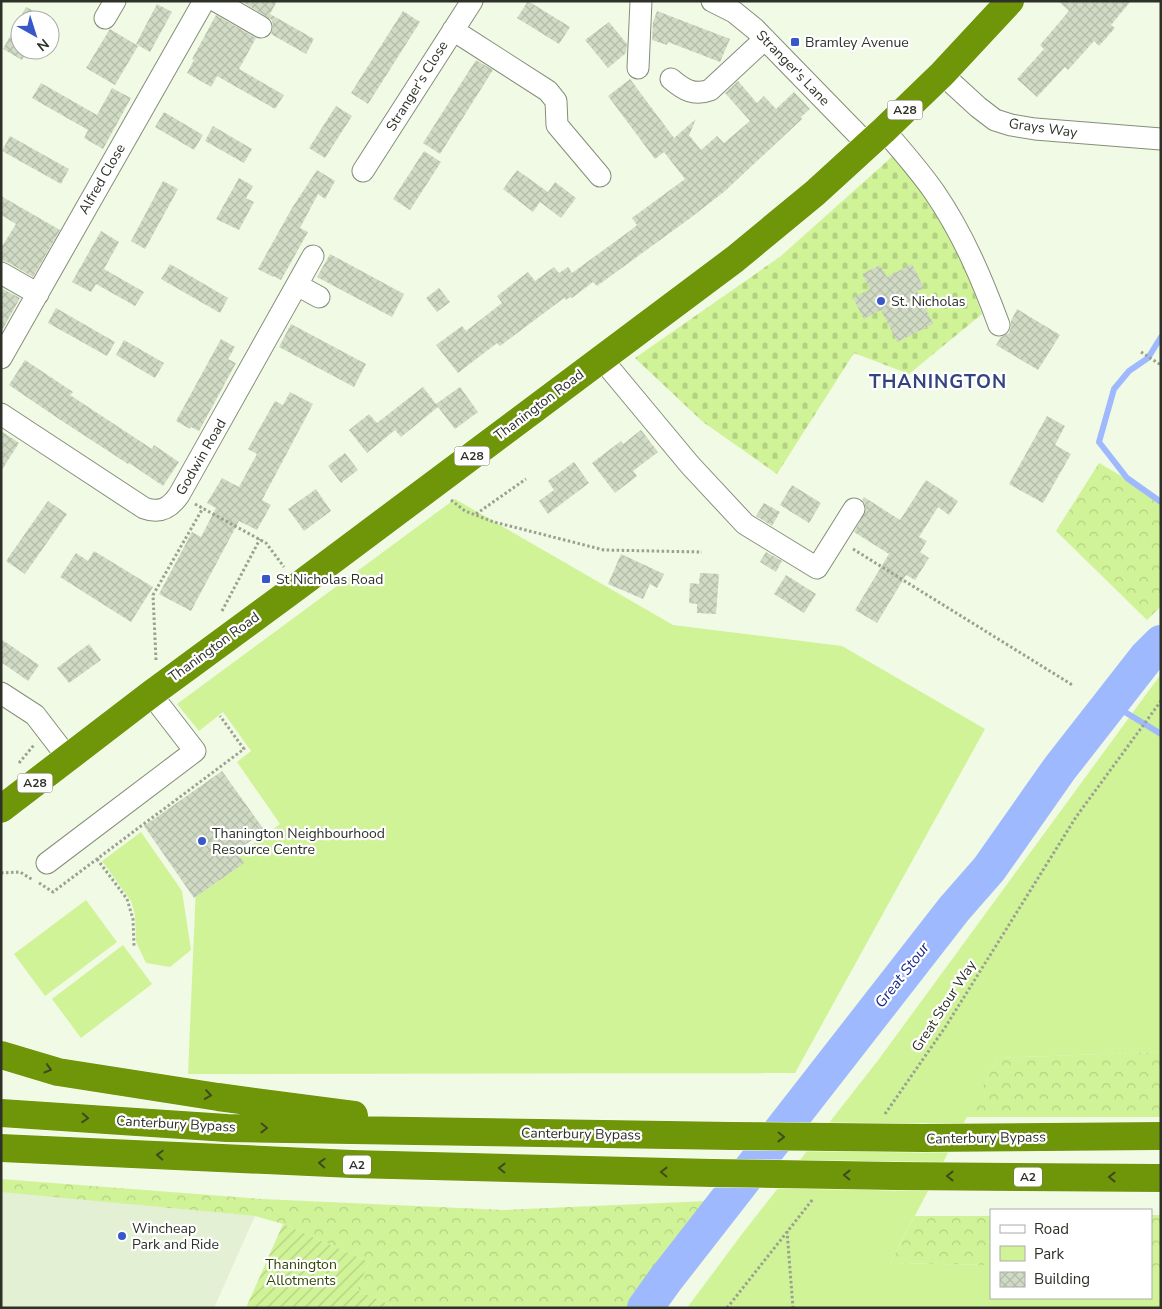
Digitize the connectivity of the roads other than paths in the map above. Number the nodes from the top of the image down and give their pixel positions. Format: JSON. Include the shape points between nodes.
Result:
{"nodes":[{"id":1,"x":472,"y":1,"type":"edge"},
{"id":2,"x":641,"y":1,"type":"edge"},
{"id":3,"x":712,"y":1,"type":"edge"},
{"id":4,"x":1010,"y":1,"type":"edge"},
{"id":5,"x":205,"y":2,"type":"edge"},
{"id":6,"x":261,"y":27,"type":"dead end"},
{"id":7,"x":453,"y":30,"type":"junction"},
{"id":8,"x":765,"y":39,"type":"junction"},
{"id":9,"x":638,"y":68,"type":"dead end"},
{"id":10,"x":942,"y":74,"type":"junction"},
{"id":11,"x":671,"y":79,"type":"dead end"},
{"id":12,"x":876,"y":137,"type":"junction"},
{"id":13,"x":1161,"y":139,"type":"edge"},
{"id":14,"x":363,"y":171,"type":"dead end"},
{"id":15,"x":600,"y":176,"type":"dead end"},
{"id":16,"x":313,"y":256,"type":"dead end"},
{"id":17,"x":1,"y":273,"type":"edge"},
{"id":18,"x":297,"y":285,"type":"junction"},
{"id":19,"x":38,"y":294,"type":"junction"},
{"id":20,"x":319,"y":297,"type":"dead end"},
{"id":21,"x":999,"y":325,"type":"dead end"},
{"id":22,"x":1,"y":358,"type":"edge"},
{"id":23,"x":601,"y":358,"type":"junction"},
{"id":24,"x":1,"y":414,"type":"edge"},
{"id":25,"x":854,"y":508,"type":"dead end"},
{"id":26,"x":1,"y":693,"type":"edge"},
{"id":27,"x":151,"y":694,"type":"junction"},
{"id":28,"x":68,"y":758,"type":"junction"},
{"id":29,"x":1,"y":809,"type":"edge"},
{"id":30,"x":47,"y":863,"type":"dead end"},
{"id":31,"x":1,"y":1055,"type":"edge"},
{"id":32,"x":1,"y":1113,"type":"edge"},
{"id":33,"x":486,"y":1132,"type":"junction"},
{"id":34,"x":1161,"y":1136,"type":"edge"},
{"id":35,"x":1,"y":1148,"type":"edge"},
{"id":36,"x":1161,"y":1178,"type":"edge"}],
"edges":[{"from":1,"to":7,"type":"street","name":"Stranger's Close"},
{"from":2,"to":9,"type":"street"},
{"from":3,"to":8,"type":"street","name":"Stranger's Lane","via":[[734,12]]},
{"from":4,"to":10,"type":"highway","number":"A28"},
{"from":5,"to":6,"type":"street"},
{"from":5,"to":19,"type":"street","name":"Alfred Close"},
{"from":7,"to":14,"type":"street","name":"Stranger's Close"},
{"from":7,"to":15,"type":"street","via":[[548,91],[556,101],[557,125]]},
{"from":8,"to":11,"type":"street","via":[[710,90],[690,92]]},
{"from":8,"to":12,"type":"street","name":"Stranger's Lane"},
{"from":10,"to":12,"type":"highway","name":"Thanington Road","number":"A28"},
{"from":10,"to":13,"type":"street","name":"Grays Way","via":[[995,120],[1010,125]]},
{"from":12,"to":21,"type":"street","name":"Stranger's Lane","via":[[930,186],[982,279]]},
{"from":12,"to":23,"type":"highway","name":"Thanington Road","number":"A28","via":[[735,259]]},
{"from":16,"to":18,"type":"street","name":"Godwin Road"},
{"from":17,"to":19,"type":"street"},
{"from":18,"to":20,"type":"street"},
{"from":18,"to":24,"type":"street","name":"Godwin Road","via":[[179,495],[164,510],[144,508]]},
{"from":19,"to":22,"type":"street","name":"Alfred Close"},
{"from":23,"to":25,"type":"street","via":[[690,465],[745,524],[817,568]]},
{"from":23,"to":27,"type":"highway","name":"Thanington Road","number":"A28"},
{"from":26,"to":28,"type":"street","via":[[35,715]]},
{"from":27,"to":28,"type":"highway","name":"Thanington Road","number":"A28"},
{"from":27,"to":30,"type":"street","via":[[195,751]]},
{"from":28,"to":29,"type":"highway","name":"Thanington Road","number":"A28"},
{"from":31,"to":33,"type":"highway","one_way":true,"via":[[58,1072],[218,1097]]},
{"from":32,"to":33,"type":"highway","name":"Canterbury Bypass","one_way":true,"via":[[228,1128]]},
{"from":33,"to":34,"type":"highway","name":"Canterbury Bypass","one_way":true,"bridge":true,"via":[[923,1138]]},
{"from":36,"to":35,"type":"highway","number":"A2","one_way":true,"bridge":true,"via":[[713,1173],[352,1164]]}]}
